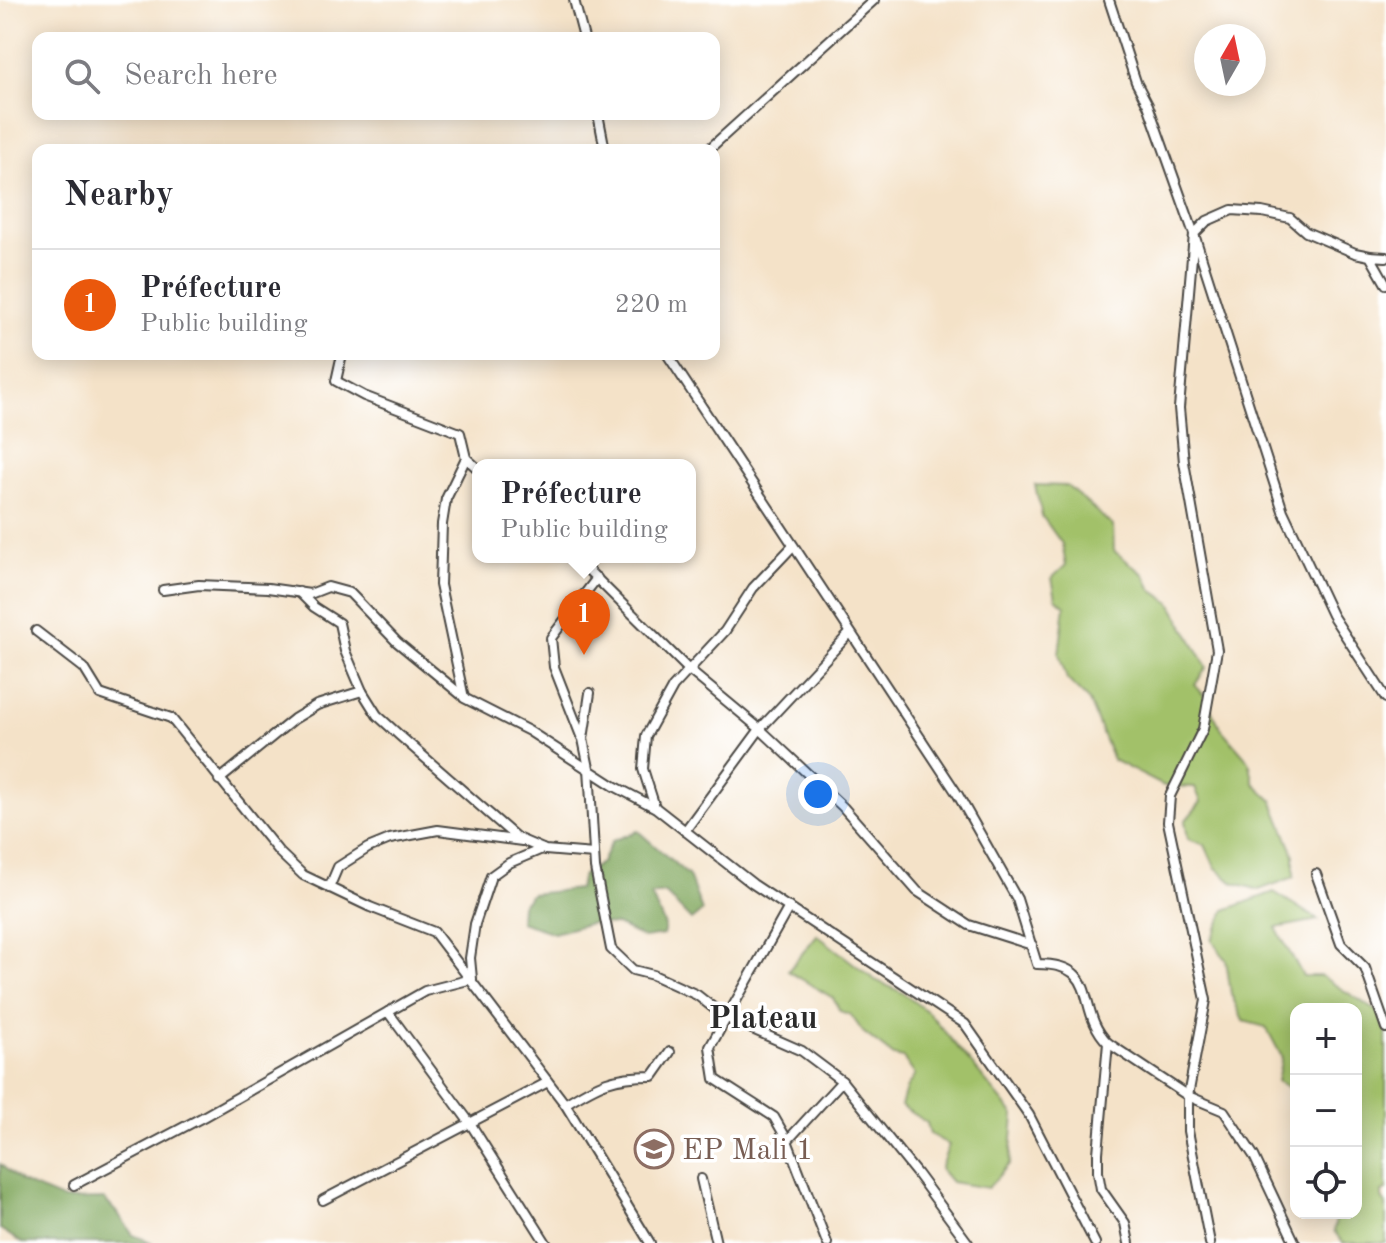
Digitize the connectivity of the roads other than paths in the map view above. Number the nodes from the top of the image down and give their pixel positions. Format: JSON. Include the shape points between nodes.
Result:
{"nodes":[{"id":1,"x":574,"y":0,"type":"edge"},
{"id":2,"x":874,"y":0,"type":"edge"},
{"id":3,"x":1109,"y":0,"type":"edge"},
{"id":4,"x":582,"y":32,"type":"edge"},
{"id":5,"x":599,"y":120,"type":"edge"},
{"id":6,"x":604,"y":144,"type":"edge"},
{"id":7,"x":715,"y":144,"type":"edge"},
{"id":8,"x":1194,"y":234,"type":"junction"},
{"id":9,"x":1370,"y":256,"type":"junction"},
{"id":10,"x":1386,"y":257,"type":"edge"},
{"id":11,"x":1386,"y":284,"type":"edge"},
{"id":12,"x":341,"y":360,"type":"edge"},
{"id":13,"x":671,"y":360,"type":"edge"},
{"id":14,"x":466,"y":458,"type":"junction"},
{"id":15,"x":472,"y":464,"type":"edge"},
{"id":16,"x":793,"y":546,"type":"junction"},
{"id":17,"x":581,"y":563,"type":"edge"},
{"id":18,"x":597,"y":578,"type":"junction"},
{"id":19,"x":163,"y":590,"type":"dead end"},
{"id":20,"x":299,"y":592,"type":"junction"},
{"id":21,"x":36,"y":631,"type":"dead end"},
{"id":22,"x":850,"y":633,"type":"junction"},
{"id":23,"x":689,"y":670,"type":"junction"},
{"id":24,"x":362,"y":691,"type":"junction"},
{"id":25,"x":590,"y":693,"type":"dead end"},
{"id":26,"x":464,"y":698,"type":"junction"},
{"id":27,"x":1386,"y":698,"type":"edge"},
{"id":28,"x":760,"y":729,"type":"junction"},
{"id":29,"x":583,"y":739,"type":"junction"},
{"id":30,"x":589,"y":768,"type":"junction"},
{"id":31,"x":219,"y":780,"type":"junction"},
{"id":32,"x":656,"y":808,"type":"junction"},
{"id":33,"x":685,"y":831,"type":"junction"},
{"id":34,"x":526,"y":842,"type":"junction"},
{"id":35,"x":542,"y":849,"type":"junction"},
{"id":36,"x":594,"y":854,"type":"junction"},
{"id":37,"x":1316,"y":874,"type":"dead end"},
{"id":38,"x":329,"y":888,"type":"junction"},
{"id":39,"x":789,"y":907,"type":"junction"},
{"id":40,"x":1032,"y":945,"type":"junction"},
{"id":41,"x":472,"y":979,"type":"junction"},
{"id":42,"x":388,"y":1012,"type":"junction"},
{"id":43,"x":725,"y":1017,"type":"junction"},
{"id":44,"x":1386,"y":1028,"type":"edge"},
{"id":45,"x":1108,"y":1043,"type":"junction"},
{"id":46,"x":670,"y":1052,"type":"dead end"},
{"id":47,"x":842,"y":1081,"type":"junction"},
{"id":48,"x":548,"y":1082,"type":"junction"},
{"id":49,"x":1188,"y":1096,"type":"junction"},
{"id":50,"x":565,"y":1104,"type":"junction"},
{"id":51,"x":470,"y":1123,"type":"junction"},
{"id":52,"x":787,"y":1141,"type":"junction"},
{"id":53,"x":701,"y":1179,"type":"dead end"},
{"id":54,"x":74,"y":1185,"type":"dead end"},
{"id":55,"x":323,"y":1200,"type":"dead end"},
{"id":56,"x":546,"y":1243,"type":"edge"},
{"id":57,"x":650,"y":1243,"type":"edge"},
{"id":58,"x":716,"y":1243,"type":"edge"},
{"id":59,"x":827,"y":1243,"type":"edge"},
{"id":60,"x":968,"y":1243,"type":"edge"},
{"id":61,"x":1095,"y":1243,"type":"edge"},
{"id":62,"x":1129,"y":1243,"type":"edge"},
{"id":63,"x":1210,"y":1243,"type":"edge"},
{"id":64,"x":1295,"y":1243,"type":"edge"}],
"edges":[{"from":1,"to":4,"type":"street"},
{"from":2,"to":7,"type":"street"},
{"from":3,"to":8,"type":"street"},
{"from":5,"to":6,"type":"street"},
{"from":8,"to":9,"type":"street","via":[[1207,221],[1232,210],[1262,212],[1290,218],[1306,232]]},
{"from":8,"to":27,"type":"street","via":[[1283,511],[1332,615]]},
{"from":8,"to":49,"type":"street","via":[[1179,408],[1217,650],[1203,729],[1170,796],[1168,822],[1206,1000]]},
{"from":9,"to":10,"type":"street"},
{"from":9,"to":11,"type":"street"},
{"from":12,"to":14,"type":"street","via":[[336,381],[460,433]]},
{"from":13,"to":16,"type":"street"},
{"from":14,"to":15,"type":"street"},
{"from":14,"to":26,"type":"street","via":[[446,499],[440,585]]},
{"from":16,"to":22,"type":"street"},
{"from":16,"to":23,"type":"street"},
{"from":17,"to":18,"type":"street"},
{"from":18,"to":23,"type":"street"},
{"from":18,"to":29,"type":"street","via":[[551,638],[554,667]]},
{"from":19,"to":20,"type":"street","via":[[199,585]]},
{"from":20,"to":24,"type":"street","via":[[339,623]]},
{"from":20,"to":26,"type":"street","via":[[328,587],[350,593],[397,642]]},
{"from":21,"to":31,"type":"street","via":[[84,668],[100,694],[171,718]]},
{"from":22,"to":28,"type":"street"},
{"from":22,"to":40,"type":"street","via":[[958,795],[1017,899]]},
{"from":23,"to":28,"type":"street"},
{"from":23,"to":32,"type":"street","via":[[673,687],[646,736],[643,769]]},
{"from":24,"to":31,"type":"street","via":[[317,705],[294,719]]},
{"from":24,"to":34,"type":"street","via":[[377,715]]},
{"from":25,"to":29,"type":"street"},
{"from":26,"to":30,"type":"street"},
{"from":28,"to":33,"type":"street"},
{"from":28,"to":40,"type":"street","via":[[843,807],[917,891],[969,925]]},
{"from":29,"to":30,"type":"street"},
{"from":30,"to":32,"type":"street"},
{"from":30,"to":36,"type":"street"},
{"from":31,"to":38,"type":"street","via":[[279,852],[303,875]]},
{"from":32,"to":33,"type":"street"},
{"from":33,"to":39,"type":"street"},
{"from":34,"to":35,"type":"street"},
{"from":34,"to":38,"type":"street","via":[[438,830],[390,839],[338,867]]},
{"from":35,"to":36,"type":"street"},
{"from":35,"to":41,"type":"street","via":[[491,876],[475,924]]},
{"from":36,"to":43,"type":"street","via":[[611,949],[633,970],[697,995]]},
{"from":37,"to":44,"type":"street","via":[[1341,944],[1365,968]]},
{"from":38,"to":41,"type":"street","via":[[434,932]]},
{"from":39,"to":43,"type":"street"},
{"from":39,"to":61,"type":"street","via":[[965,1024],[1029,1115]]},
{"from":40,"to":45,"type":"street","via":[[1037,964],[1061,964],[1077,974],[1099,1034]]},
{"from":41,"to":42,"type":"street","via":[[425,991]]},
{"from":41,"to":48,"type":"street"},
{"from":42,"to":51,"type":"street"},
{"from":42,"to":54,"type":"street"},
{"from":43,"to":47,"type":"street","via":[[802,1051]]},
{"from":43,"to":52,"type":"street","via":[[710,1047],[715,1079],[774,1117]]},
{"from":45,"to":49,"type":"street"},
{"from":45,"to":62,"type":"street","via":[[1098,1172],[1101,1189],[1125,1223]]},
{"from":46,"to":50,"type":"street","via":[[653,1076],[623,1076],[595,1085]]},
{"from":47,"to":52,"type":"street"},
{"from":47,"to":60,"type":"street"},
{"from":48,"to":50,"type":"street"},
{"from":48,"to":51,"type":"street"},
{"from":49,"to":63,"type":"street","via":[[1188,1131]]},
{"from":49,"to":64,"type":"street","via":[[1224,1111],[1254,1156]]},
{"from":50,"to":57,"type":"street"},
{"from":51,"to":55,"type":"street"},
{"from":51,"to":56,"type":"street"},
{"from":52,"to":59,"type":"street"},
{"from":53,"to":58,"type":"street"}]}
